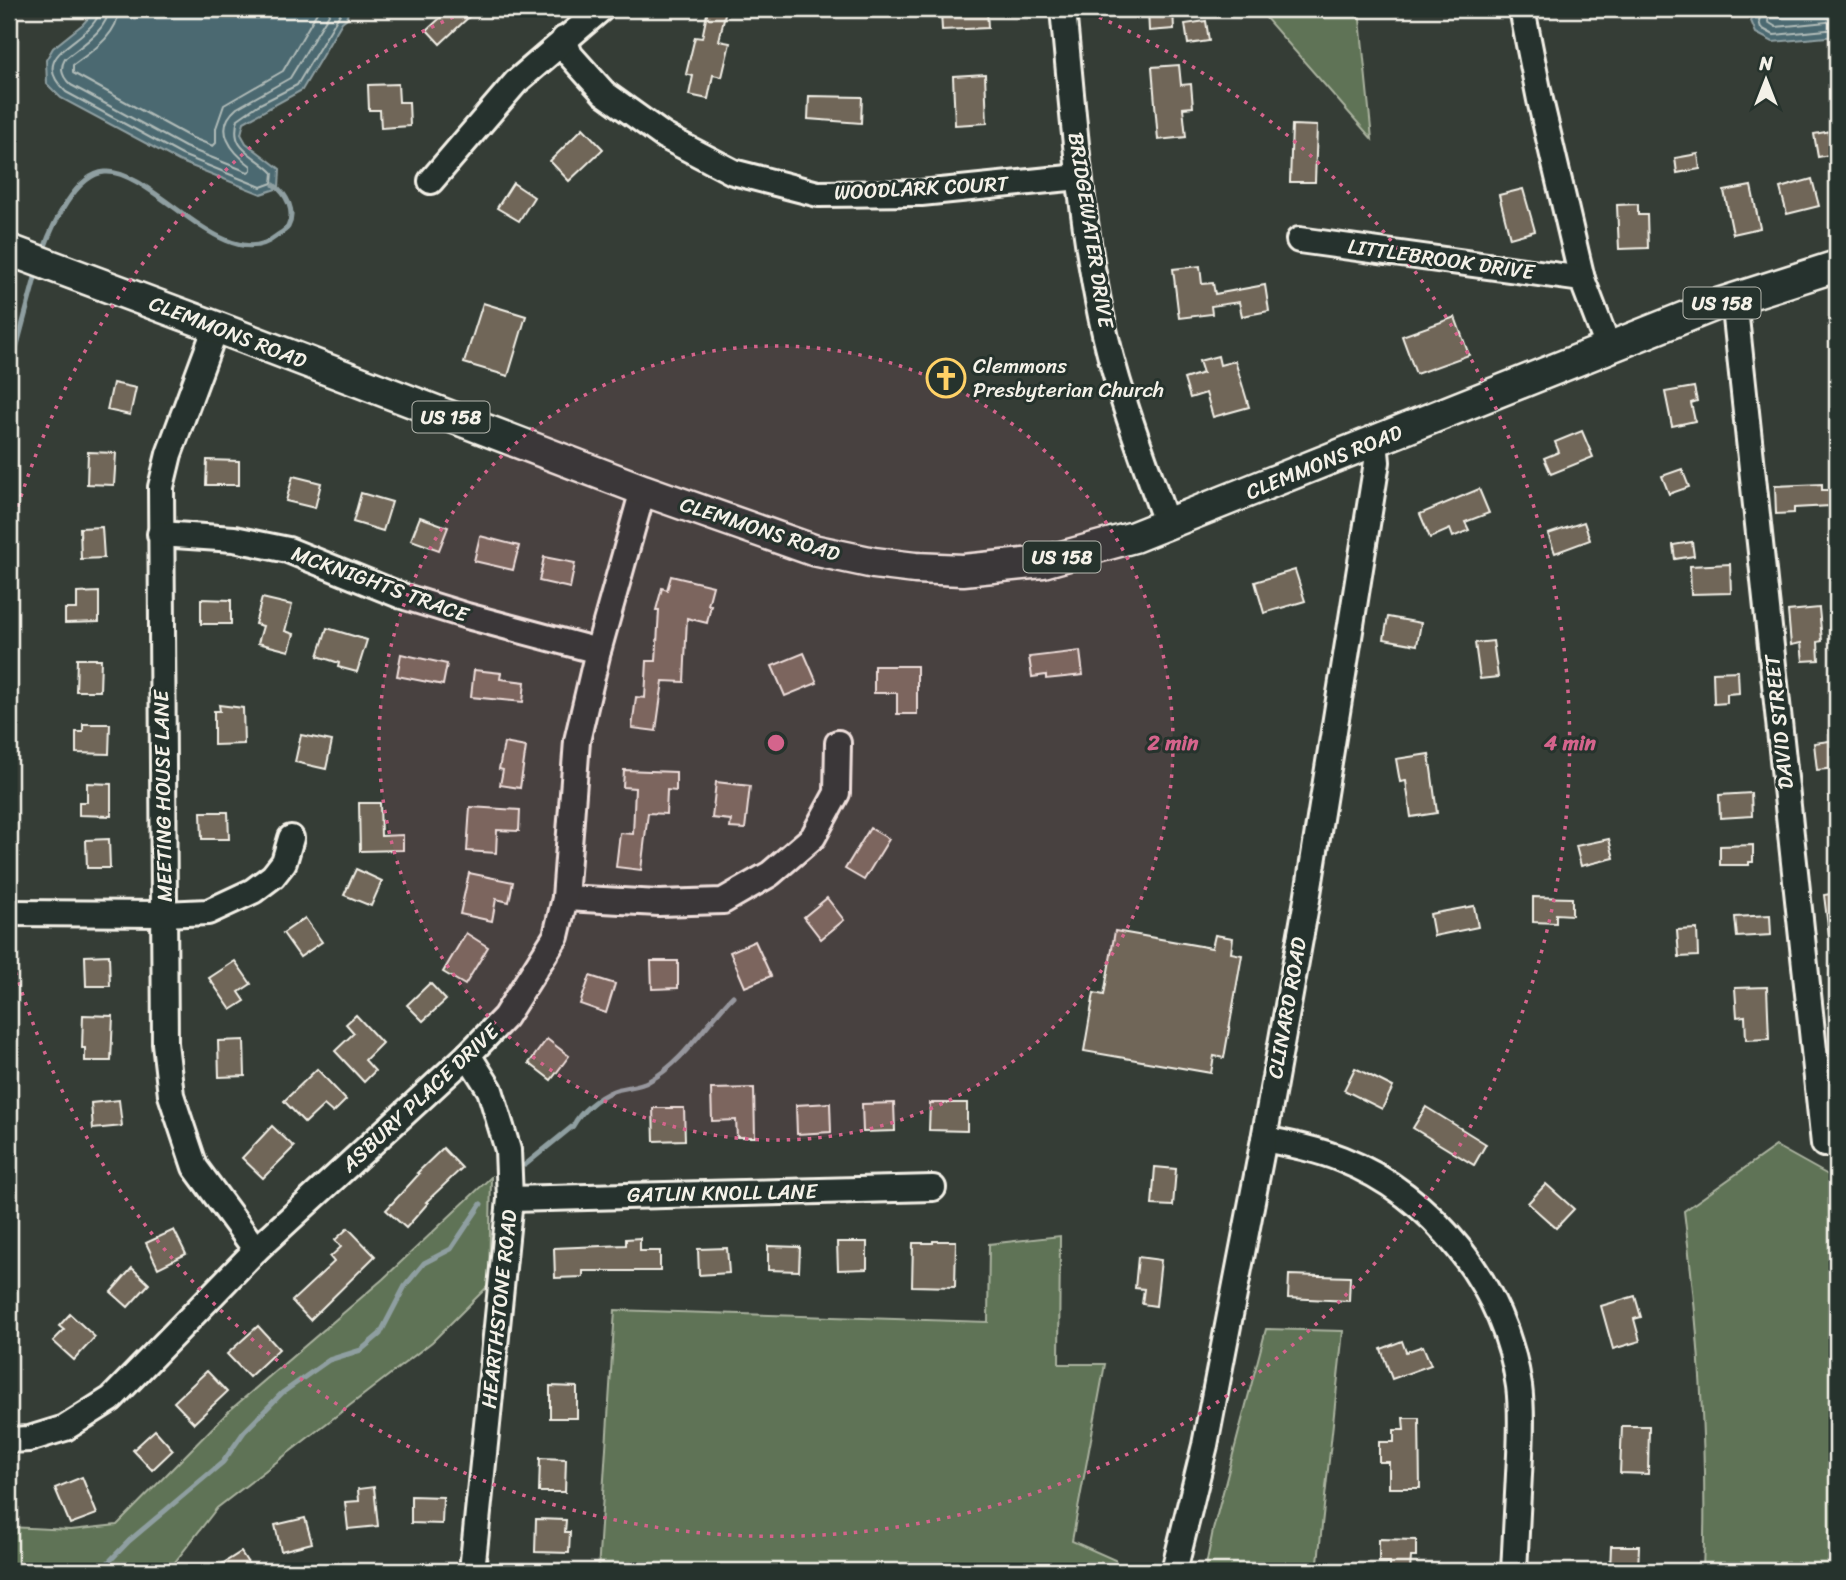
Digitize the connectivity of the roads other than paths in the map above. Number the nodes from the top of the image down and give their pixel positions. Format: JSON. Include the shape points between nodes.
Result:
{"nodes":[{"id":1,"x":601,"y":9,"type":"edge"},
{"id":2,"x":1063,"y":9,"type":"edge"},
{"id":3,"x":1522,"y":9,"type":"edge"},
{"id":4,"x":564,"y":39,"type":"junction"},
{"id":5,"x":1079,"y":177,"type":"junction"},
{"id":6,"x":431,"y":181,"type":"dead end"},
{"id":7,"x":1299,"y":240,"type":"dead end"},
{"id":8,"x":9,"y":250,"type":"edge"},
{"id":9,"x":1837,"y":266,"type":"edge"},
{"id":10,"x":1582,"y":279,"type":"junction"},
{"id":11,"x":1734,"y":299,"type":"junction"},
{"id":12,"x":216,"y":327,"type":"junction"},
{"id":13,"x":1608,"y":347,"type":"junction"},
{"id":14,"x":1375,"y":440,"type":"junction"},
{"id":15,"x":643,"y":490,"type":"junction"},
{"id":16,"x":1167,"y":525,"type":"junction"},
{"id":17,"x":160,"y":534,"type":"junction"},
{"id":18,"x":598,"y":651,"type":"junction"},
{"id":19,"x":838,"y":743,"type":"dead end"},
{"id":20,"x":291,"y":838,"type":"dead end"},
{"id":21,"x":565,"y":898,"type":"junction"},
{"id":22,"x":9,"y":913,"type":"edge"},
{"id":23,"x":164,"y":914,"type":"junction"},
{"id":24,"x":468,"y":1055,"type":"junction"},
{"id":25,"x":1264,"y":1139,"type":"junction"},
{"id":26,"x":1824,"y":1144,"type":"dead end"},
{"id":27,"x":933,"y":1188,"type":"dead end"},
{"id":28,"x":510,"y":1199,"type":"junction"},
{"id":29,"x":256,"y":1251,"type":"junction"},
{"id":30,"x":9,"y":1440,"type":"edge"},
{"id":31,"x":472,"y":1571,"type":"edge"},
{"id":32,"x":1174,"y":1571,"type":"edge"},
{"id":33,"x":1514,"y":1571,"type":"edge"}],
"edges":[{"from":1,"to":4,"type":"street"},
{"from":2,"to":5,"type":"street","name":"BRIDGEWATER DRIVE"},
{"from":3,"to":10,"type":"street"},
{"from":4,"to":5,"type":"street","name":"WOODLARK COURT","via":[[570,55],[604,93],[664,136],[733,172],[818,194],[920,193]]},
{"from":4,"to":6,"type":"street","via":[[516,82]]},
{"from":5,"to":16,"type":"street","name":"BRIDGEWATER DRIVE","via":[[1101,317],[1133,431]]},
{"from":7,"to":10,"type":"street","name":"LITTLEBROOK DRIVE"},
{"from":8,"to":12,"type":"main road","name":"CLEMMONS ROAD","number":"US 158"},
{"from":9,"to":11,"type":"main road","name":"CLEMMONS ROAD","number":"US 158"},
{"from":10,"to":13,"type":"street"},
{"from":11,"to":13,"type":"main road","name":"CLEMMONS ROAD","number":"US 158"},
{"from":11,"to":26,"type":"street","name":"DAVID STREET"},
{"from":12,"to":15,"type":"main road","name":"CLEMMONS ROAD","number":"US 158"},
{"from":12,"to":17,"type":"street","name":"MEETING HOUSE LANE","via":[[169,453],[161,486]]},
{"from":13,"to":14,"type":"main road","name":"CLEMMONS ROAD","number":"US 158"},
{"from":14,"to":16,"type":"main road","name":"CLEMMONS ROAD","number":"US 158"},
{"from":14,"to":25,"type":"street","name":"CLINARD ROAD","via":[[1377,462],[1335,730]]},
{"from":15,"to":16,"type":"main road","name":"CLEMMONS ROAD","number":"US 158","via":[[813,550],[915,568],[963,570],[1043,562]]},
{"from":15,"to":18,"type":"street","name":"ASBURY PLACE DRIVE"},
{"from":17,"to":18,"type":"street","name":"MCKNIGHTS TRACE","via":[[234,539],[288,550],[402,596]]},
{"from":17,"to":23,"type":"street","name":"MEETING HOUSE LANE"},
{"from":18,"to":21,"type":"street","name":"ASBURY PLACE DRIVE","via":[[577,741]]},
{"from":19,"to":21,"type":"street","via":[[837,793],[813,837],[770,874],[723,901]]},
{"from":20,"to":23,"type":"street","via":[[284,862],[253,891],[208,912]]},
{"from":21,"to":24,"type":"street","name":"ASBURY PLACE DRIVE","via":[[556,936],[505,1017]]},
{"from":22,"to":23,"type":"street"},
{"from":23,"to":29,"type":"street","name":"MEETING HOUSE LANE","via":[[165,1043],[172,1095],[195,1167]]},
{"from":24,"to":28,"type":"street","name":"HEARTHSTONE ROAD","via":[[490,1090],[508,1150]]},
{"from":24,"to":29,"type":"street","name":"ASBURY PLACE DRIVE"},
{"from":25,"to":32,"type":"street","name":"CLINARD ROAD","via":[[1205,1445]]},
{"from":25,"to":33,"type":"street","via":[[1342,1159],[1383,1180],[1436,1222],[1474,1269],[1507,1338],[1519,1386]]},
{"from":27,"to":28,"type":"street","name":"GATLIN KNOLL LANE"},
{"from":28,"to":31,"type":"street","name":"HEARTHSTONE ROAD"},
{"from":29,"to":30,"type":"street","name":"ASBURY PLACE DRIVE","via":[[111,1399],[65,1428]]}]}
